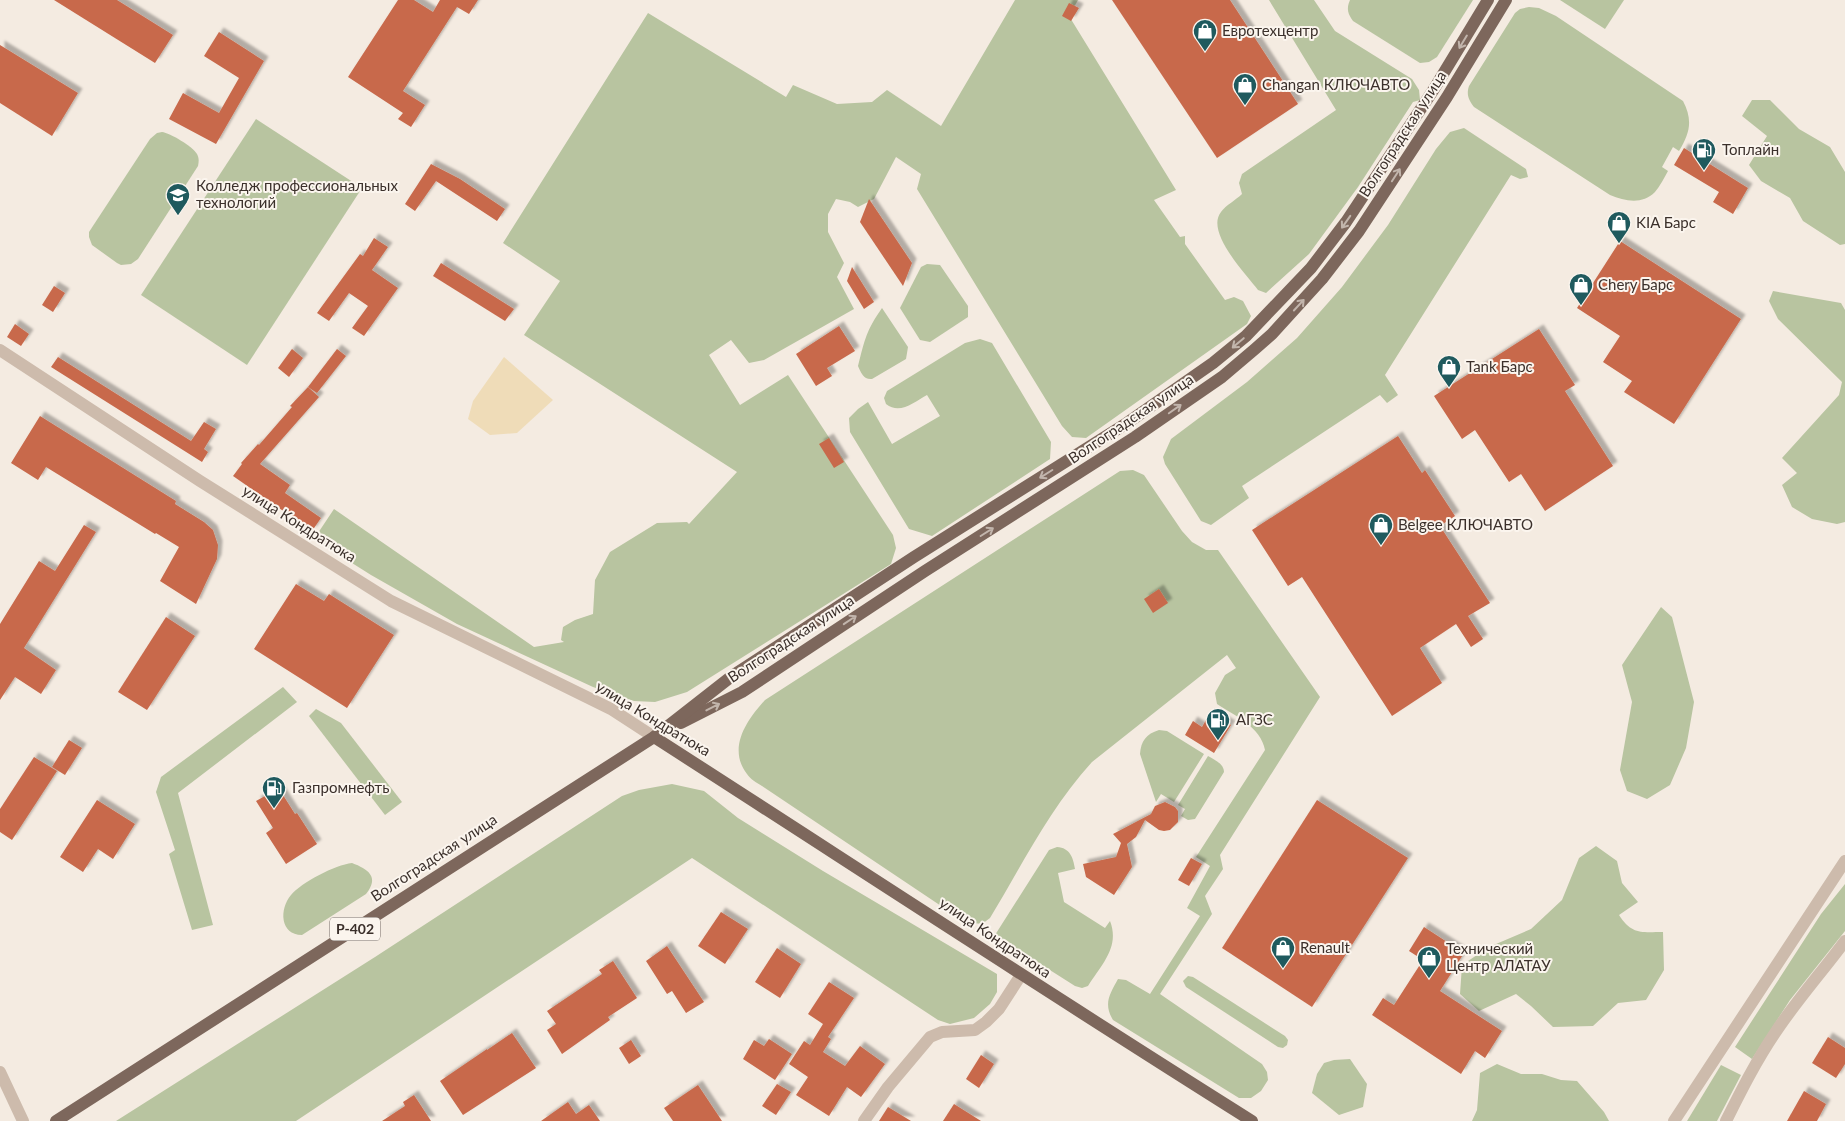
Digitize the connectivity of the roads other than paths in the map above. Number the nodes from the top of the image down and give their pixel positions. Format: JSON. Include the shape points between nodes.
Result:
{"nodes":[{"id":1,"x":1488,"y":0,"type":"edge"},
{"id":2,"x":1506,"y":0,"type":"edge"},
{"id":3,"x":0,"y":350,"type":"edge"},
{"id":4,"x":654,"y":736,"type":"junction"},
{"id":5,"x":1843,"y":867,"type":"edge"},
{"id":6,"x":1845,"y":941,"type":"edge"},
{"id":7,"x":1022,"y":975,"type":"junction"},
{"id":8,"x":0,"y":1072,"type":"edge"},
{"id":9,"x":23,"y":1121,"type":"edge"},
{"id":10,"x":56,"y":1121,"type":"edge"},
{"id":11,"x":864,"y":1121,"type":"edge"},
{"id":12,"x":1252,"y":1121,"type":"edge"},
{"id":13,"x":1674,"y":1121,"type":"edge"},
{"id":14,"x":1726,"y":1121,"type":"edge"}],
"edges":[{"from":1,"to":4,"type":"main road","name":"Волгоградская улица","one_way":true,"via":[[1346,222],[1311,268],[1246,336],[1214,363],[1127,424],[732,676]]},
{"from":4,"to":2,"type":"main road","name":"Волгоградская улица","one_way":true,"via":[[742,692],[1135,437],[1222,377],[1255,349],[1322,279],[1359,231]]},
{"from":3,"to":4,"type":"street","name":"улица Кондратюка","via":[[391,601],[611,709]]},
{"from":4,"to":7,"type":"main road","name":"улица Кондратюка"},
{"from":4,"to":10,"type":"main road","name":"Волгоградская улица","number":"Р-402"},
{"from":5,"to":13,"type":"street"},
{"from":6,"to":14,"type":"street","via":[[1773,1035]]},
{"from":7,"to":11,"type":"street","via":[[999,1008],[975,1030],[942,1032],[930,1037]]},
{"from":7,"to":12,"type":"main road","name":"улица Кондратюка"},
{"from":8,"to":9,"type":"street"}]}
